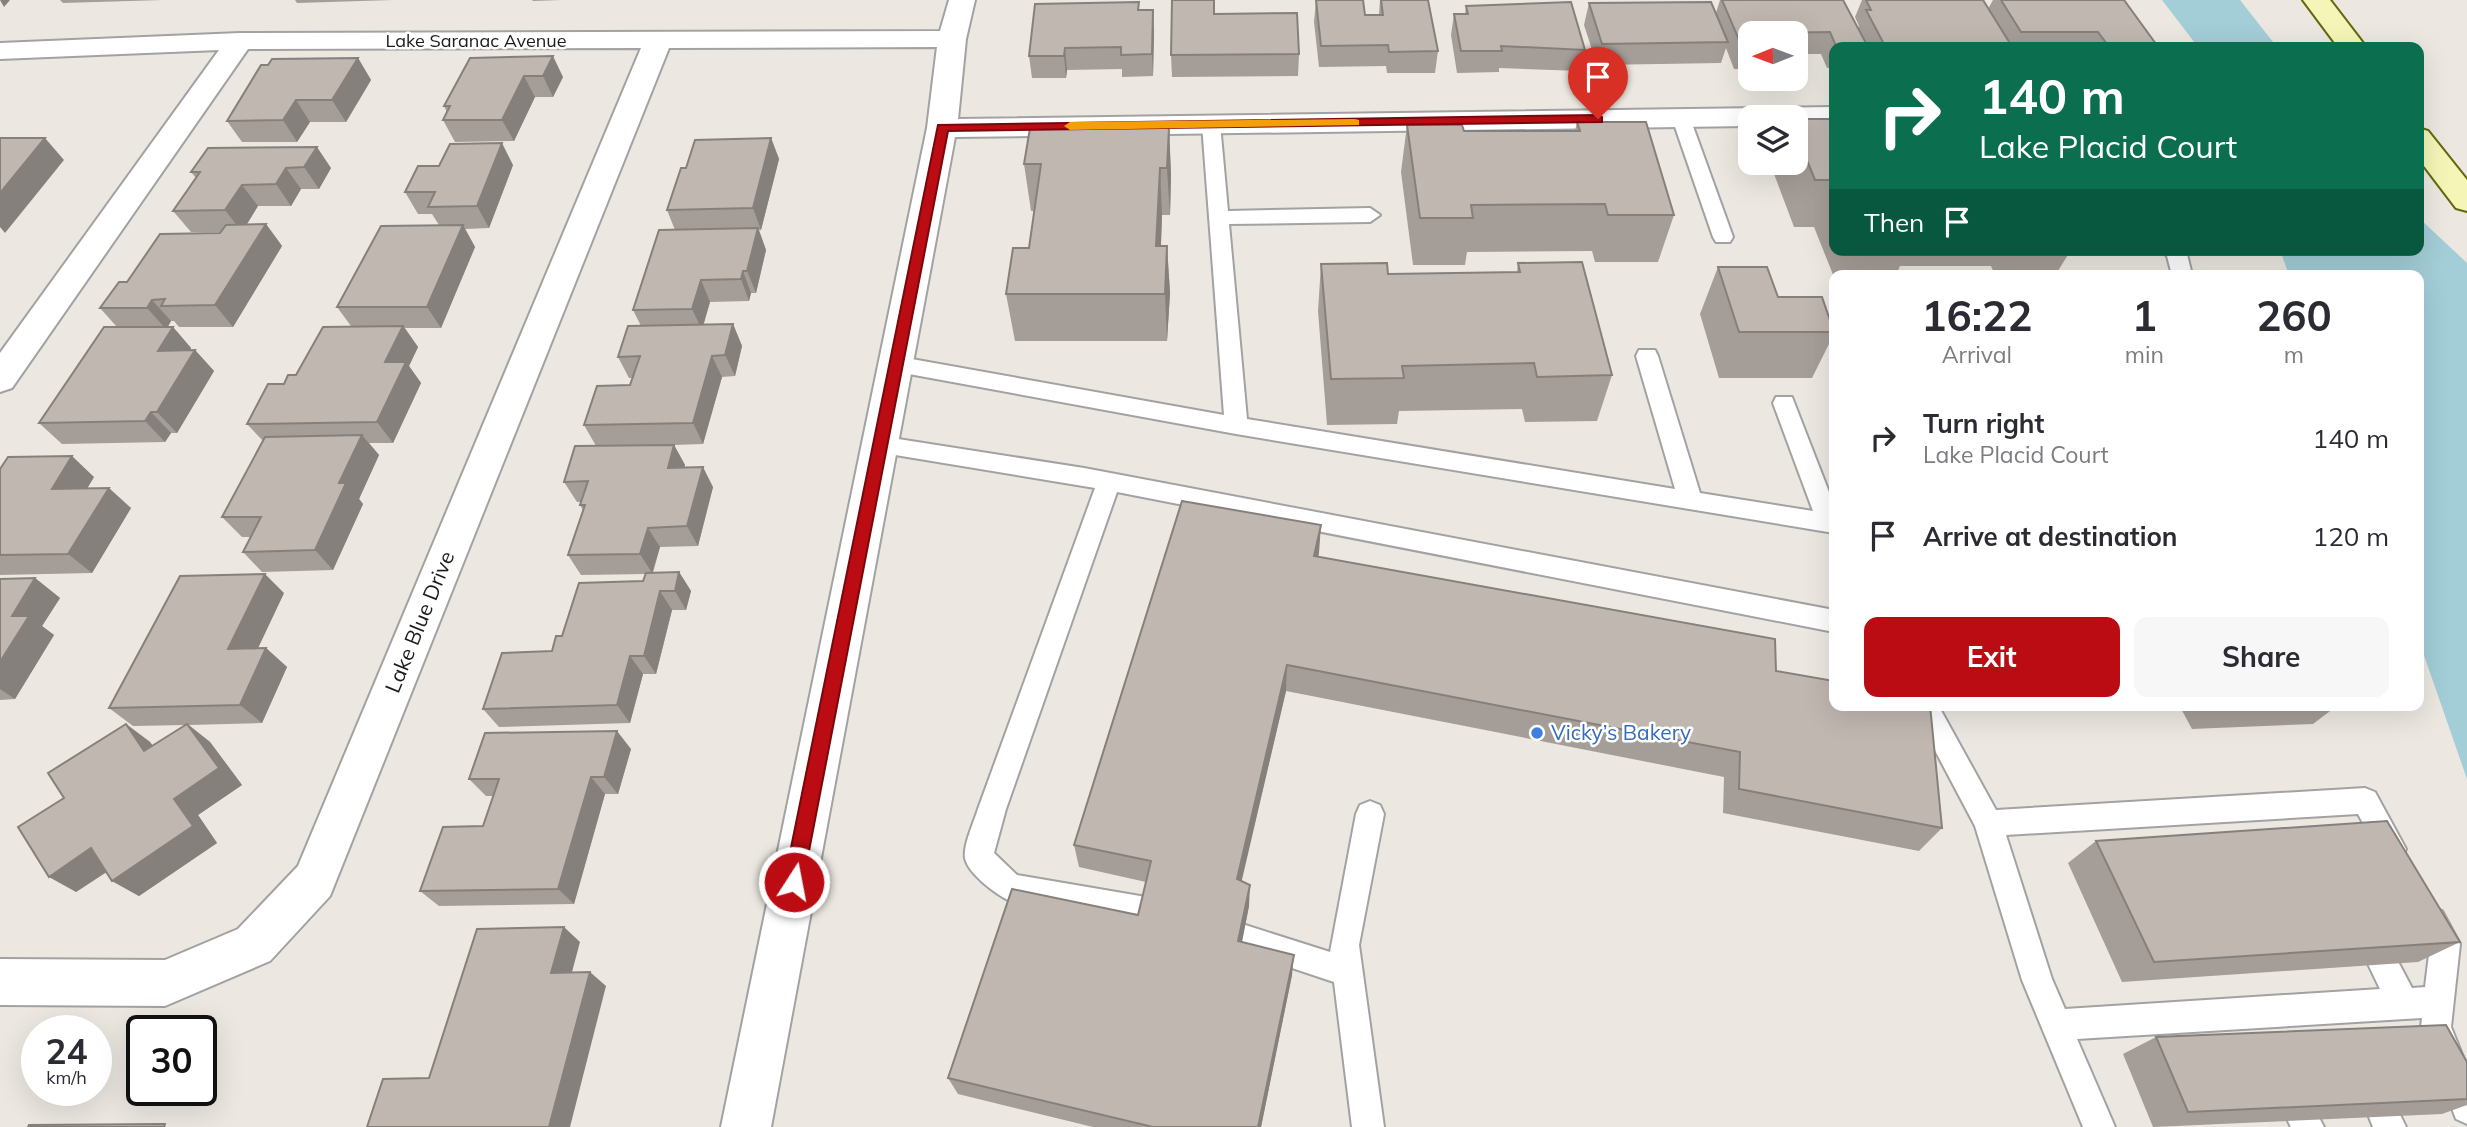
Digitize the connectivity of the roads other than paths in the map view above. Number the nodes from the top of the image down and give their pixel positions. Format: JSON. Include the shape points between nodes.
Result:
{"nodes":[{"id":1,"x":962,"y":0,"type":"edge"},
{"id":2,"x":2316,"y":0,"type":"edge"},
{"id":3,"x":953,"y":39,"type":"junction"},
{"id":4,"x":240,"y":41,"type":"junction"},
{"id":5,"x":659,"y":41,"type":"junction"},
{"id":6,"x":2348,"y":42,"type":"edge"},
{"id":7,"x":0,"y":51,"type":"edge"},
{"id":8,"x":1808,"y":116,"type":"edge"},
{"id":9,"x":1829,"y":116,"type":"edge"},
{"id":10,"x":1738,"y":117,"type":"edge"},
{"id":11,"x":1681,"y":118,"type":"junction"},
{"id":12,"x":1211,"y":124,"type":"junction"},
{"id":13,"x":942,"y":128,"type":"junction"},
{"id":14,"x":2424,"y":145,"type":"edge"},
{"id":15,"x":2467,"y":201,"type":"edge"},
{"id":16,"x":1370,"y":215,"type":"dead end"},
{"id":17,"x":1219,"y":218,"type":"junction"},
{"id":18,"x":1723,"y":236,"type":"dead end"},
{"id":19,"x":1647,"y":356,"type":"dead end"},
{"id":20,"x":895,"y":364,"type":"junction"},
{"id":21,"x":0,"y":379,"type":"edge"},
{"id":22,"x":1784,"y":403,"type":"dead end"},
{"id":23,"x":1236,"y":426,"type":"junction"},
{"id":24,"x":879,"y":445,"type":"junction"},
{"id":25,"x":1109,"y":482,"type":"junction"},
{"id":26,"x":1690,"y":500,"type":"junction"},
{"id":27,"x":1829,"y":516,"type":"edge"},
{"id":28,"x":1829,"y":523,"type":"edge"},
{"id":29,"x":1829,"y":620,"type":"edge"},
{"id":30,"x":1927,"y":711,"type":"edge"},
{"id":31,"x":2299,"y":805,"type":"junction"},
{"id":32,"x":1370,"y":814,"type":"dead end"},
{"id":33,"x":1988,"y":823,"type":"junction"},
{"id":34,"x":2315,"y":836,"type":"edge"},
{"id":35,"x":1146,"y":911,"type":"edge"},
{"id":36,"x":1242,"y":938,"type":"edge"},
{"id":37,"x":2383,"y":964,"type":"edge"},
{"id":38,"x":1348,"y":972,"type":"junction"},
{"id":39,"x":0,"y":982,"type":"edge"},
{"id":40,"x":2437,"y":1002,"type":"junction"},
{"id":41,"x":2404,"y":1003,"type":"junction"},
{"id":42,"x":2327,"y":1006,"type":"junction"},
{"id":43,"x":2057,"y":1025,"type":"junction"},
{"id":44,"x":2342,"y":1035,"type":"edge"},
{"id":45,"x":2467,"y":1108,"type":"edge"},
{"id":46,"x":746,"y":1127,"type":"edge"},
{"id":47,"x":1368,"y":1127,"type":"edge"},
{"id":48,"x":2099,"y":1127,"type":"edge"}],
"edges":[{"from":1,"to":3,"type":"street"},
{"from":2,"to":6,"type":"street"},
{"from":3,"to":5,"type":"street","name":"Lake Saranac Avenue"},
{"from":3,"to":13,"type":"street"},
{"from":4,"to":5,"type":"street","name":"Lake Saranac Avenue"},
{"from":4,"to":7,"type":"street","name":"Lake Saranac Avenue"},
{"from":4,"to":21,"type":"street"},
{"from":5,"to":39,"type":"street","name":"Lake Blue Drive","via":[[314,881],[254,945],[165,983]]},
{"from":8,"to":9,"type":"street"},
{"from":10,"to":11,"type":"street"},
{"from":11,"to":12,"type":"street"},
{"from":11,"to":18,"type":"lane"},
{"from":12,"to":13,"type":"street"},
{"from":12,"to":17,"type":"lane"},
{"from":13,"to":20,"type":"street"},
{"from":14,"to":15,"type":"street"},
{"from":16,"to":17,"type":"lane"},
{"from":17,"to":23,"type":"lane"},
{"from":19,"to":26,"type":"lane"},
{"from":20,"to":23,"type":"lane"},
{"from":20,"to":24,"type":"street"},
{"from":22,"to":27,"type":"lane"},
{"from":23,"to":26,"type":"lane"},
{"from":24,"to":25,"type":"lane"},
{"from":24,"to":46,"type":"street"},
{"from":25,"to":29,"type":"lane"},
{"from":25,"to":35,"type":"lane","via":[[992,809],[979,858],[1010,887]]},
{"from":26,"to":28,"type":"lane"},
{"from":30,"to":33,"type":"lane"},
{"from":31,"to":33,"type":"lane"},
{"from":31,"to":34,"type":"lane"},
{"from":31,"to":40,"type":"lane","via":[[2365,801],[2445,944]]},
{"from":32,"to":38,"type":"lane","via":[[1344,944]]},
{"from":33,"to":43,"type":"lane","via":[[2036,980]]},
{"from":36,"to":38,"type":"lane"},
{"from":37,"to":41,"type":"lane"},
{"from":38,"to":47,"type":"lane"},
{"from":40,"to":41,"type":"lane"},
{"from":40,"to":45,"type":"lane","via":[[2436,1027]]},
{"from":41,"to":42,"type":"lane"},
{"from":42,"to":43,"type":"lane","via":[[2256,1024],[2172,1029]]},
{"from":42,"to":44,"type":"lane"},
{"from":43,"to":48,"type":"lane"}]}
